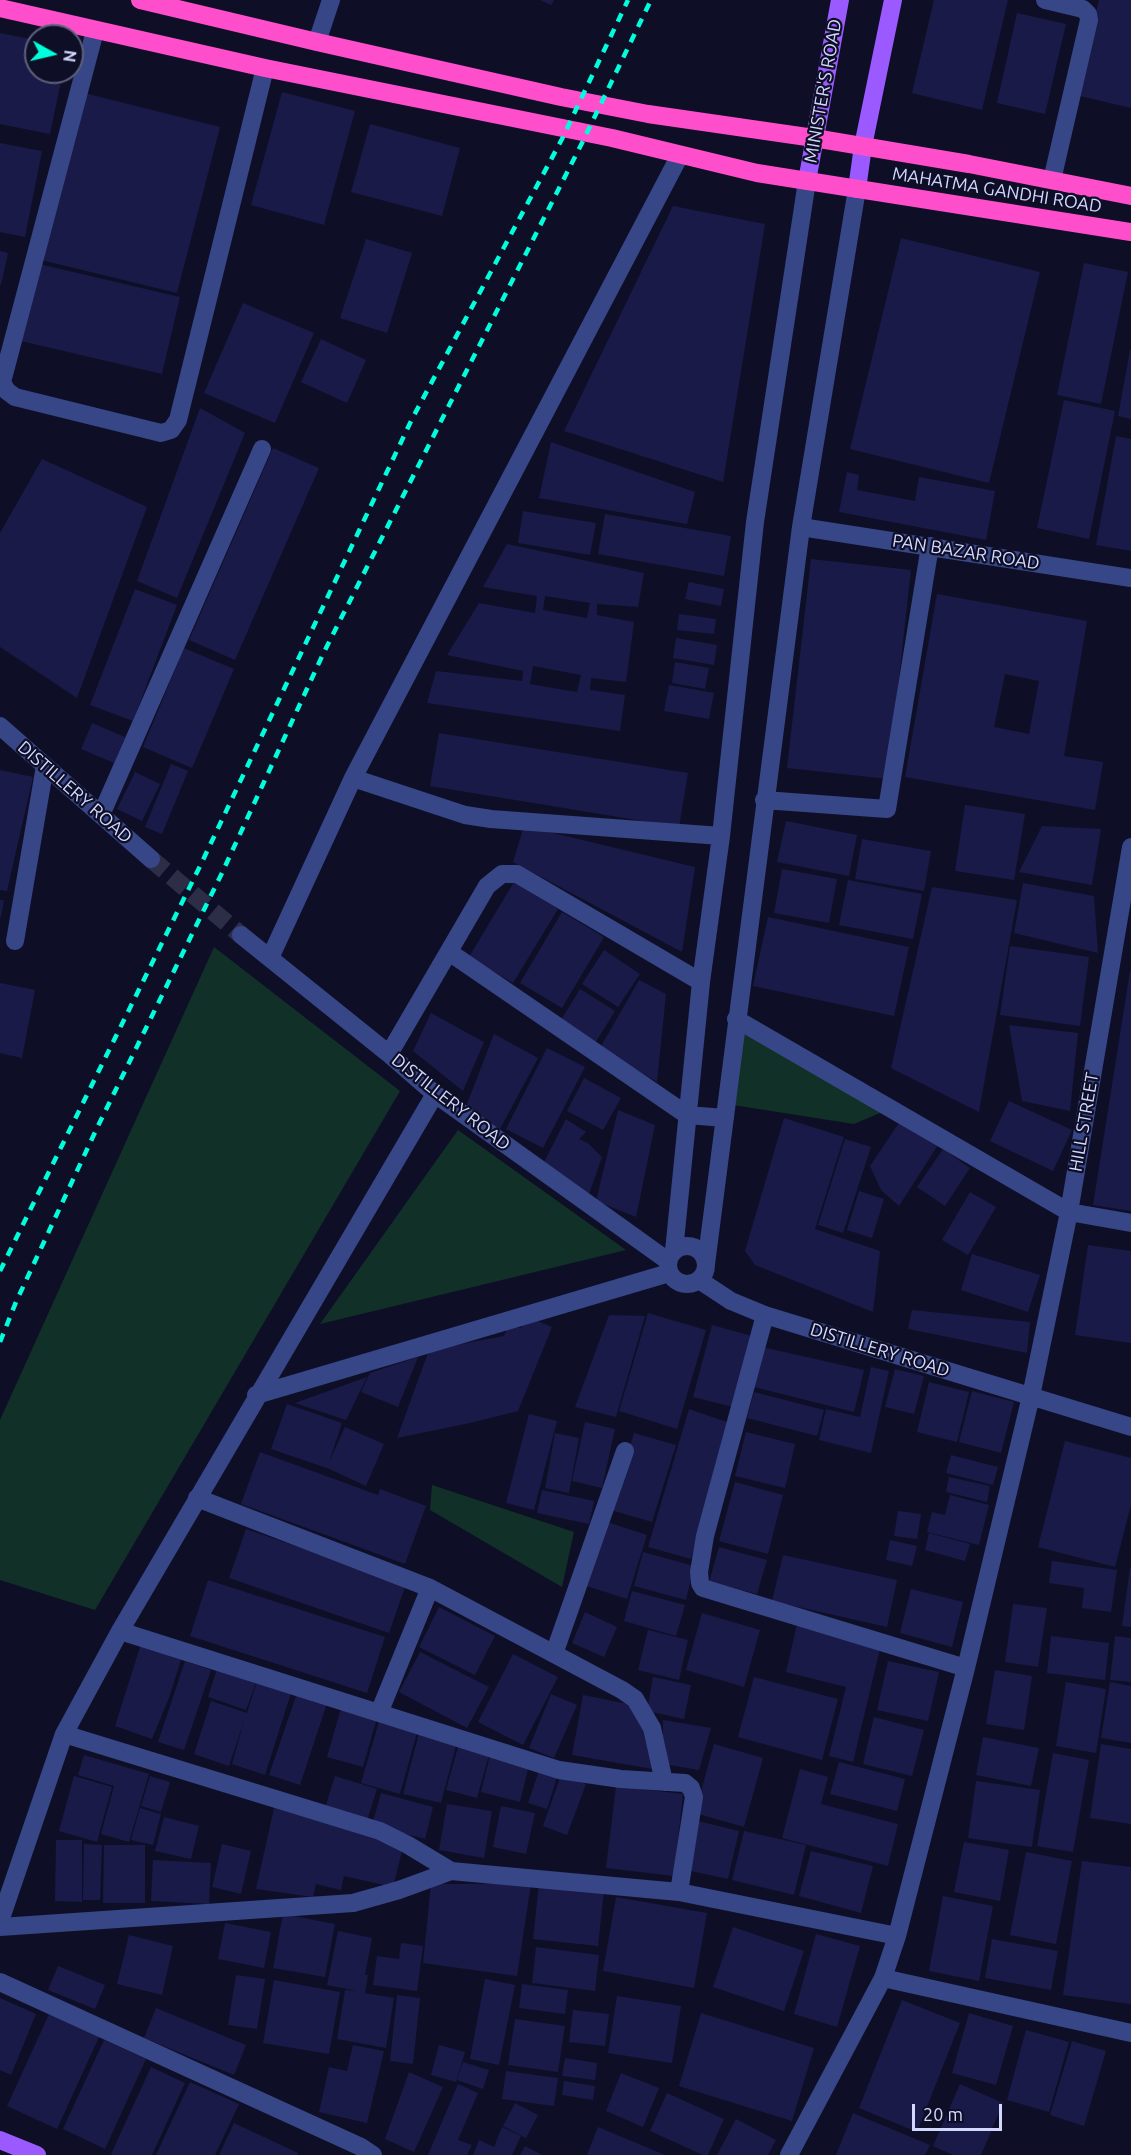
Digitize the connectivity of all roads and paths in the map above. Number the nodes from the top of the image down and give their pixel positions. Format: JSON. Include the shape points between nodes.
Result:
{"nodes":[{"id":1,"x":140,"y":0,"type":"edge"},
{"id":2,"x":330,"y":0,"type":"edge"},
{"id":3,"x":840,"y":0,"type":"edge"},
{"id":4,"x":893,"y":0,"type":"edge"},
{"id":5,"x":1045,"y":0,"type":"edge"},
{"id":6,"x":0,"y":8,"type":"edge"},
{"id":7,"x":95,"y":31,"type":"junction"},
{"id":8,"x":317,"y":42,"type":"junction"},
{"id":9,"x":265,"y":68,"type":"junction"},
{"id":10,"x":814,"y":138,"type":"junction"},
{"id":11,"x":863,"y":146,"type":"junction"},
{"id":12,"x":680,"y":155,"type":"junction"},
{"id":13,"x":1052,"y":180,"type":"junction"},
{"id":14,"x":807,"y":181,"type":"junction"},
{"id":15,"x":857,"y":189,"type":"junction"},
{"id":16,"x":1131,"y":196,"type":"edge"},
{"id":17,"x":1131,"y":232,"type":"edge"},
{"id":18,"x":262,"y":449,"type":"dead end"},
{"id":19,"x":801,"y":527,"type":"junction"},
{"id":20,"x":930,"y":546,"type":"junction"},
{"id":21,"x":1131,"y":578,"type":"edge"},
{"id":22,"x":0,"y":726,"type":"edge"},
{"id":23,"x":45,"y":766,"type":"junction"},
{"id":24,"x":353,"y":778,"type":"junction"},
{"id":25,"x":764,"y":800,"type":"junction"},
{"id":26,"x":101,"y":815,"type":"junction"},
{"id":27,"x":721,"y":836,"type":"junction"},
{"id":28,"x":1131,"y":847,"type":"edge"},
{"id":29,"x":151,"y":859,"type":"tunnel mouth"},
{"id":30,"x":240,"y":935,"type":"tunnel mouth"},
{"id":31,"x":15,"y":941,"type":"dead end"},
{"id":32,"x":449,"y":952,"type":"junction"},
{"id":33,"x":270,"y":957,"type":"junction"},
{"id":34,"x":701,"y":982,"type":"junction"},
{"id":35,"x":736,"y":1019,"type":"junction"},
{"id":36,"x":389,"y":1054,"type":"junction"},
{"id":37,"x":435,"y":1094,"type":"junction"},
{"id":38,"x":687,"y":1115,"type":"junction"},
{"id":39,"x":725,"y":1118,"type":"junction"},
{"id":40,"x":1069,"y":1212,"type":"junction"},
{"id":41,"x":1131,"y":1223,"type":"edge"},
{"id":42,"x":671,"y":1261,"type":"junction"},
{"id":43,"x":702,"y":1272,"type":"junction"},
{"id":44,"x":765,"y":1316,"type":"junction"},
{"id":45,"x":256,"y":1395,"type":"junction"},
{"id":46,"x":1031,"y":1396,"type":"junction"},
{"id":47,"x":1131,"y":1427,"type":"edge"},
{"id":48,"x":625,"y":1451,"type":"dead end"},
{"id":49,"x":197,"y":1498,"type":"junction"},
{"id":50,"x":430,"y":1588,"type":"junction"},
{"id":51,"x":120,"y":1631,"type":"junction"},
{"id":52,"x":554,"y":1653,"type":"junction"},
{"id":53,"x":966,"y":1668,"type":"junction"},
{"id":54,"x":379,"y":1713,"type":"junction"},
{"id":55,"x":64,"y":1734,"type":"junction"},
{"id":56,"x":664,"y":1782,"type":"junction"},
{"id":57,"x":451,"y":1871,"type":"junction"},
{"id":58,"x":679,"y":1892,"type":"junction"},
{"id":59,"x":0,"y":1921,"type":"edge"},
{"id":60,"x":0,"y":1927,"type":"edge"},
{"id":61,"x":897,"y":1936,"type":"junction"},
{"id":62,"x":883,"y":1978,"type":"junction"},
{"id":63,"x":0,"y":1982,"type":"edge"},
{"id":64,"x":1131,"y":2033,"type":"edge"},
{"id":65,"x":0,"y":2140,"type":"edge"},
{"id":66,"x":37,"y":2155,"type":"edge"},
{"id":67,"x":373,"y":2155,"type":"edge"},
{"id":68,"x":789,"y":2155,"type":"edge"}],
"edges":[{"from":1,"to":8,"type":"highway","name":"MAHATMA GANDHI ROAD"},
{"from":2,"to":8,"type":"street"},
{"from":3,"to":10,"type":"main road","name":"MINISTER'S ROAD"},
{"from":4,"to":11,"type":"main road"},
{"from":5,"to":13,"type":"street","via":[[1083,9],[1089,20]]},
{"from":6,"to":7,"type":"highway","name":"MAHATMA GANDHI ROAD"},
{"from":7,"to":9,"type":"highway","name":"MAHATMA GANDHI ROAD"},
{"from":7,"to":9,"type":"street","via":[[2,382],[15,397],[161,433],[178,420]]},
{"from":8,"to":10,"type":"highway","name":"MAHATMA GANDHI ROAD","via":[[648,114]]},
{"from":9,"to":12,"type":"highway","name":"MAHATMA GANDHI ROAD"},
{"from":10,"to":11,"type":"highway","name":"MAHATMA GANDHI ROAD"},
{"from":10,"to":14,"type":"main road","name":"MINISTER'S ROAD"},
{"from":11,"to":13,"type":"highway","name":"MAHATMA GANDHI ROAD"},
{"from":11,"to":15,"type":"main road"},
{"from":12,"to":14,"type":"highway","name":"MAHATMA GANDHI ROAD"},
{"from":12,"to":24,"type":"street"},
{"from":13,"to":16,"type":"highway","name":"MAHATMA GANDHI ROAD"},
{"from":14,"to":15,"type":"highway","name":"MAHATMA GANDHI ROAD"},
{"from":14,"to":27,"type":"street","via":[[755,522]]},
{"from":15,"to":17,"type":"highway","name":"MAHATMA GANDHI ROAD"},
{"from":15,"to":19,"type":"street"},
{"from":18,"to":26,"type":"street"},
{"from":19,"to":20,"type":"street","name":"PAN BAZAR ROAD"},
{"from":19,"to":25,"type":"street"},
{"from":20,"to":21,"type":"street","name":"PAN BAZAR ROAD"},
{"from":20,"to":25,"type":"street","via":[[887,809]]},
{"from":22,"to":23,"type":"street","name":"DISTILLERY ROAD"},
{"from":23,"to":26,"type":"street","name":"DISTILLERY ROAD"},
{"from":23,"to":31,"type":"street"},
{"from":24,"to":27,"type":"street","via":[[465,815]]},
{"from":24,"to":33,"type":"street"},
{"from":25,"to":35,"type":"street"},
{"from":26,"to":29,"type":"street","name":"DISTILLERY ROAD"},
{"from":27,"to":34,"type":"street"},
{"from":28,"to":40,"type":"street","name":"HILL STREET"},
{"from":30,"to":33,"type":"street","name":"DISTILLERY ROAD"},
{"from":32,"to":34,"type":"street","via":[[488,886],[502,874],[517,874]]},
{"from":32,"to":36,"type":"street"},
{"from":32,"to":38,"type":"street"},
{"from":33,"to":36,"type":"street","name":"DISTILLERY ROAD"},
{"from":34,"to":38,"type":"street"},
{"from":35,"to":39,"type":"street"},
{"from":35,"to":40,"type":"street"},
{"from":36,"to":37,"type":"street","name":"DISTILLERY ROAD"},
{"from":37,"to":42,"type":"street","name":"DISTILLERY ROAD"},
{"from":37,"to":45,"type":"street"},
{"from":38,"to":39,"type":"street"},
{"from":38,"to":42,"type":"street"},
{"from":39,"to":43,"type":"street"},
{"from":40,"to":41,"type":"street"},
{"from":40,"to":46,"type":"street","name":"HILL STREET"},
{"from":42,"to":43,"type":"street","name":"DISTILLERY ROAD","via":[[672,1278],[682,1284],[694,1283]]},
{"from":42,"to":43,"type":"street","name":"DISTILLERY ROAD","via":[[679,1247],[691,1247],[701,1253]]},
{"from":42,"to":45,"type":"street"},
{"from":43,"to":44,"type":"street","name":"DISTILLERY ROAD","via":[[731,1301]]},
{"from":44,"to":46,"type":"street","name":"DISTILLERY ROAD"},
{"from":44,"to":53,"type":"street","via":[[705,1536],[700,1583],[703,1588]]},
{"from":45,"to":49,"type":"street"},
{"from":46,"to":47,"type":"street","name":"DISTILLERY ROAD"},
{"from":46,"to":53,"type":"street","name":"HILL STREET"},
{"from":48,"to":52,"type":"street"},
{"from":49,"to":50,"type":"street"},
{"from":49,"to":51,"type":"street"},
{"from":50,"to":52,"type":"street"},
{"from":50,"to":54,"type":"street"},
{"from":51,"to":54,"type":"street"},
{"from":51,"to":55,"type":"street"},
{"from":52,"to":56,"type":"street","via":[[635,1699],[652,1728]]},
{"from":53,"to":61,"type":"street","name":"HILL STREET"},
{"from":54,"to":56,"type":"street","via":[[559,1770]]},
{"from":55,"to":57,"type":"street","via":[[380,1831]]},
{"from":55,"to":59,"type":"street"},
{"from":56,"to":58,"type":"street","via":[[685,1783],[694,1797]]},
{"from":57,"to":58,"type":"street"},
{"from":57,"to":60,"type":"street","via":[[353,1903]]},
{"from":58,"to":61,"type":"street"},
{"from":61,"to":62,"type":"street","name":"HILL STREET"},
{"from":62,"to":64,"type":"street"},
{"from":62,"to":68,"type":"street","name":"HILL STREET"},
{"from":63,"to":67,"type":"street"},
{"from":65,"to":66,"type":"main road"}]}
